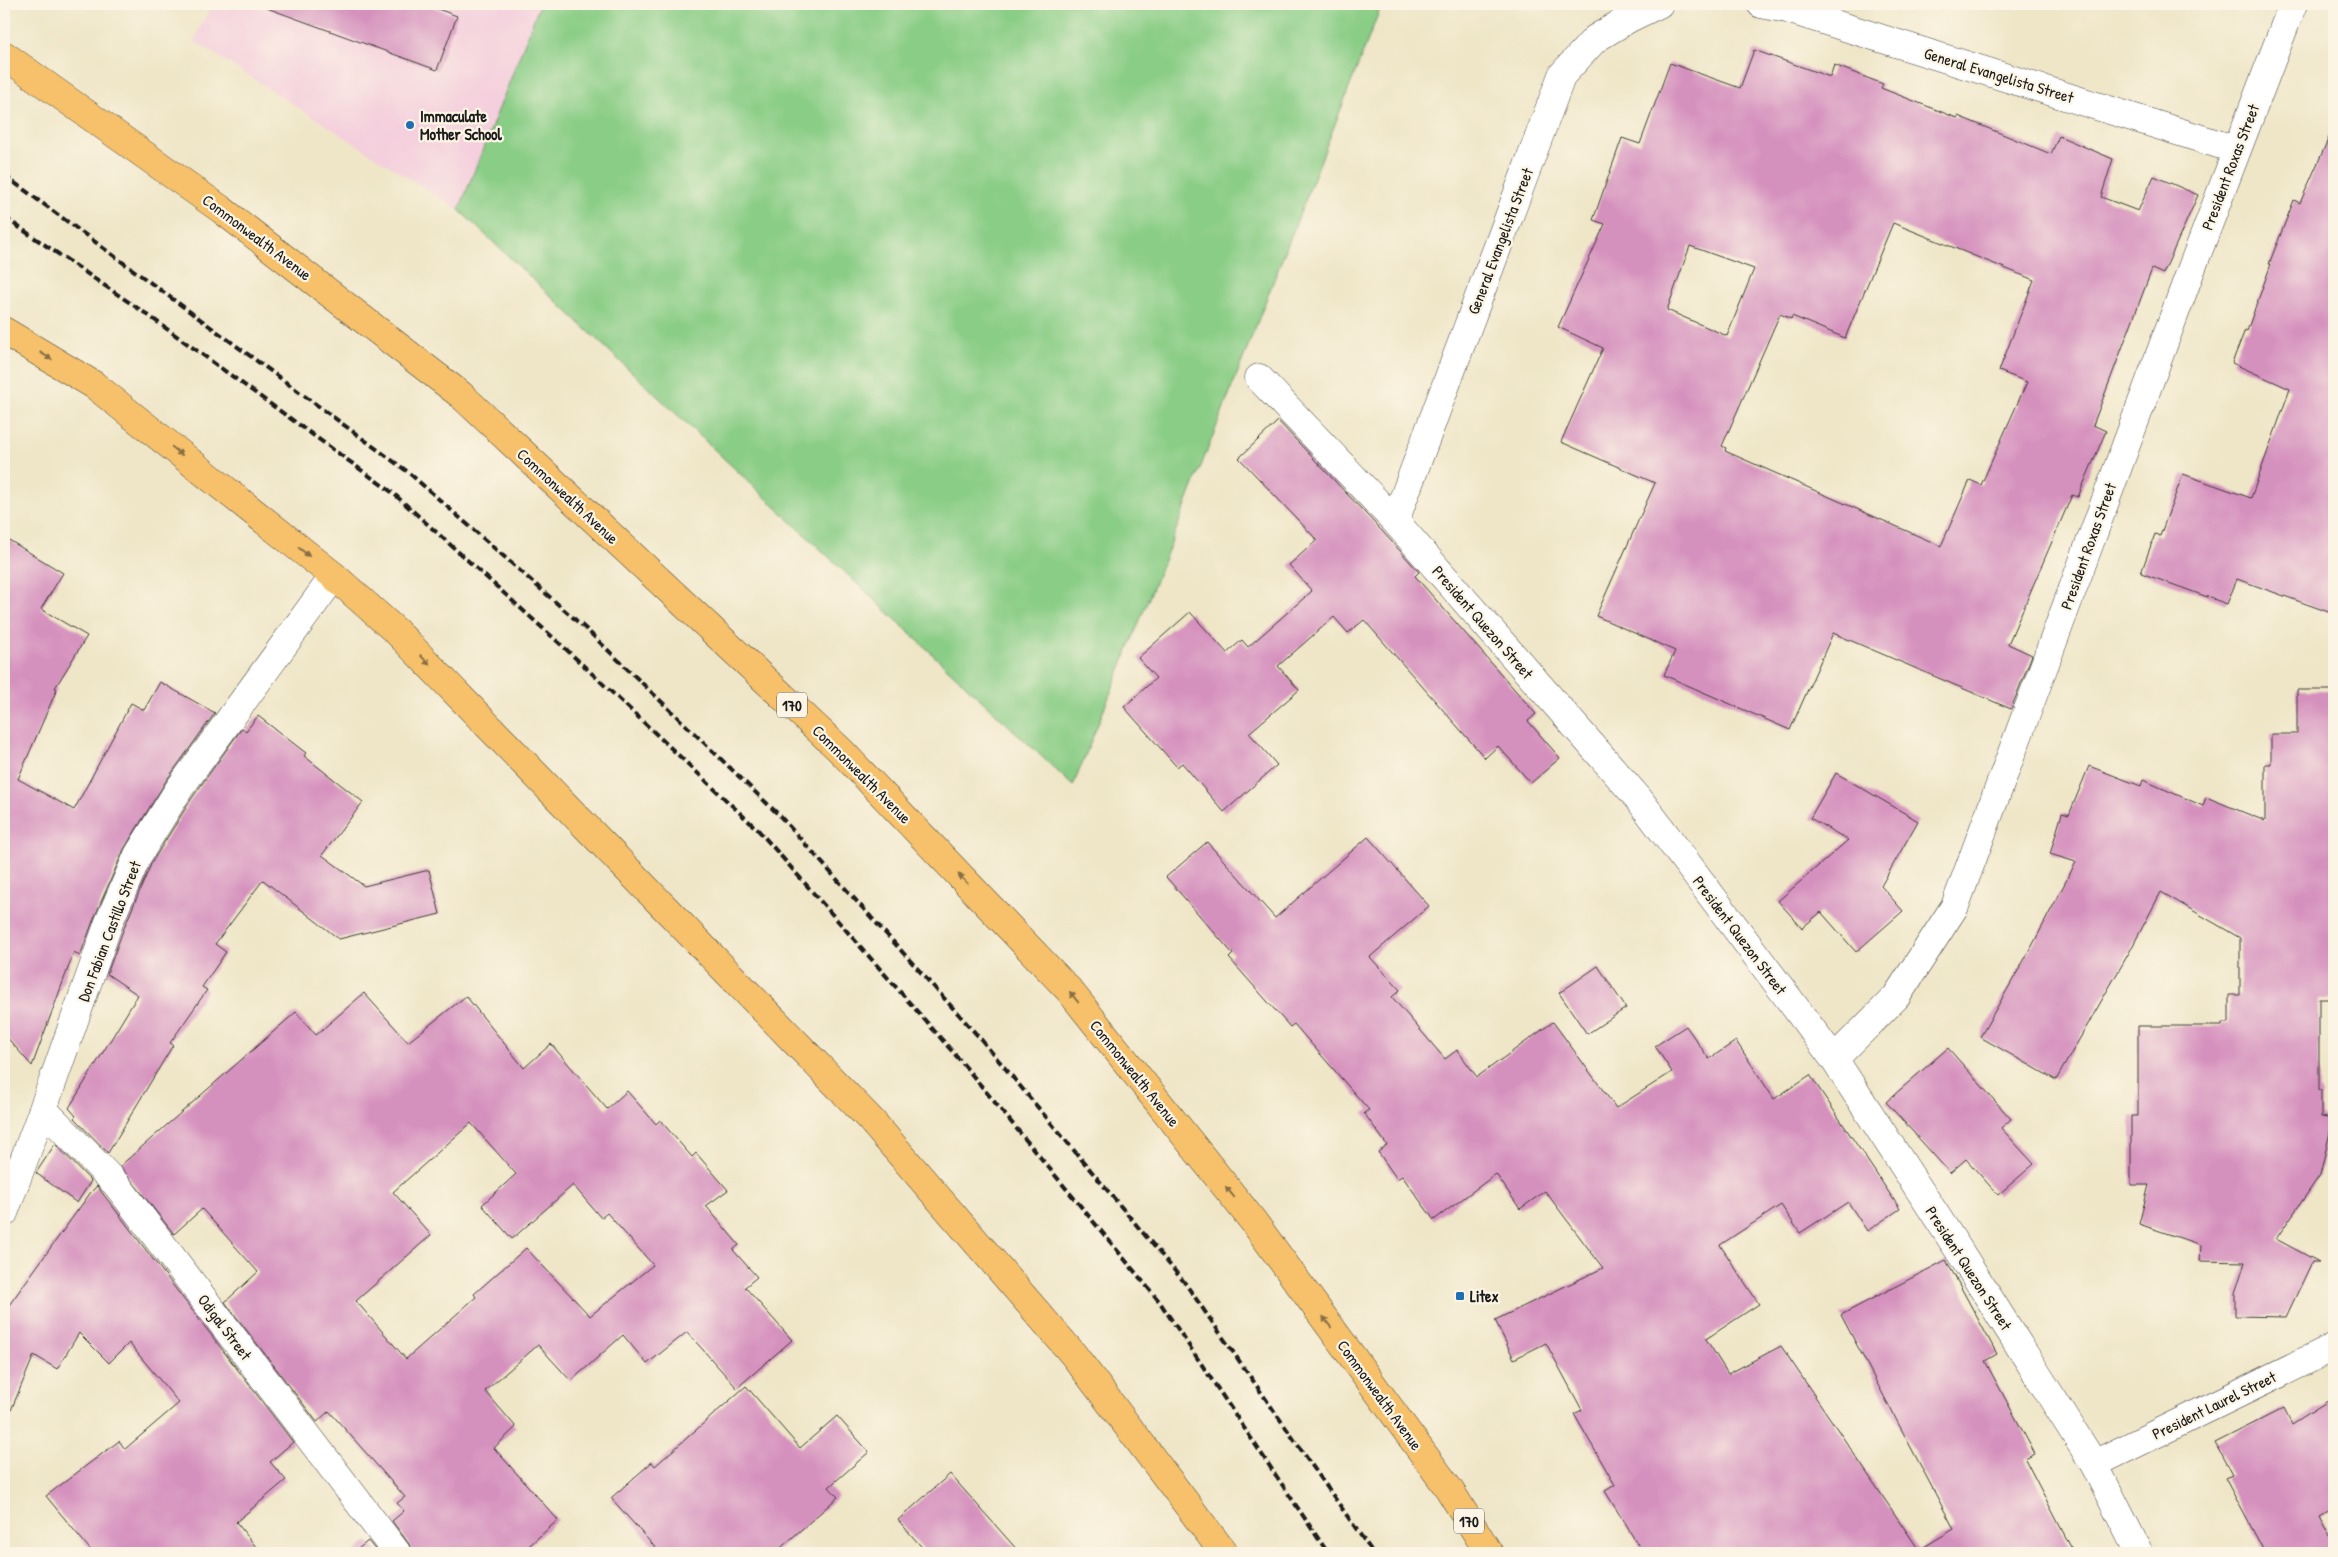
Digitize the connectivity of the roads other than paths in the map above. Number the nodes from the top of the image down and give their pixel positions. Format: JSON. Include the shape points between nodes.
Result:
{"nodes":[{"id":1,"x":1660,"y":4,"type":"edge"},
{"id":2,"x":1761,"y":4,"type":"edge"},
{"id":3,"x":2294,"y":4,"type":"edge"},
{"id":4,"x":4,"y":54,"type":"edge"},
{"id":5,"x":2237,"y":150,"type":"junction"},
{"id":6,"x":4,"y":331,"type":"edge"},
{"id":7,"x":1259,"y":378,"type":"dead end"},
{"id":8,"x":1395,"y":521,"type":"junction"},
{"id":9,"x":334,"y":576,"type":"junction"},
{"id":10,"x":1834,"y":1059,"type":"junction"},
{"id":11,"x":43,"y":1109,"type":"junction"},
{"id":12,"x":4,"y":1214,"type":"edge"},
{"id":13,"x":2334,"y":1347,"type":"edge"},
{"id":14,"x":2094,"y":1464,"type":"junction"},
{"id":15,"x":397,"y":1553,"type":"edge"},
{"id":16,"x":1224,"y":1553,"type":"edge"},
{"id":17,"x":1489,"y":1553,"type":"edge"},
{"id":18,"x":2139,"y":1553,"type":"edge"}],
"edges":[{"from":1,"to":8,"type":"street","name":"General Evangelista Street","via":[[1628,18],[1595,39],[1562,75]]},
{"from":2,"to":5,"type":"street","name":"General Evangelista Street","via":[[1786,9]]},
{"from":3,"to":5,"type":"street","name":"President Roxas Street"},
{"from":17,"to":4,"type":"main road","name":"Commonwealth Avenue","number":"170","one_way":true,"via":[[1449,1489],[1253,1221],[1069,990],[840,750],[461,396],[222,210]]},
{"from":5,"to":10,"type":"street","name":"President Roxas Street","via":[[1955,906],[1896,997]]},
{"from":6,"to":9,"type":"main road","one_way":true,"via":[[94,385]]},
{"from":7,"to":8,"type":"street","name":"President Quezon Street"},
{"from":8,"to":10,"type":"street","name":"President Quezon Street","via":[[1638,798]]},
{"from":9,"to":11,"type":"street","name":"Don Fabian Castillo Street","via":[[180,789],[138,855],[109,922]]},
{"from":9,"to":16,"type":"main road","one_way":true,"via":[[398,633],[870,1118],[1073,1354]]},
{"from":10,"to":14,"type":"street","name":"President Quezon Street"},
{"from":11,"to":12,"type":"street","name":"Don Fabian Castillo Street"},
{"from":11,"to":15,"type":"street","name":"Odigal Street","via":[[118,1185]]},
{"from":13,"to":14,"type":"street","name":"President Laurel Street"},
{"from":14,"to":18,"type":"street","name":"President Quezon Street"}]}
